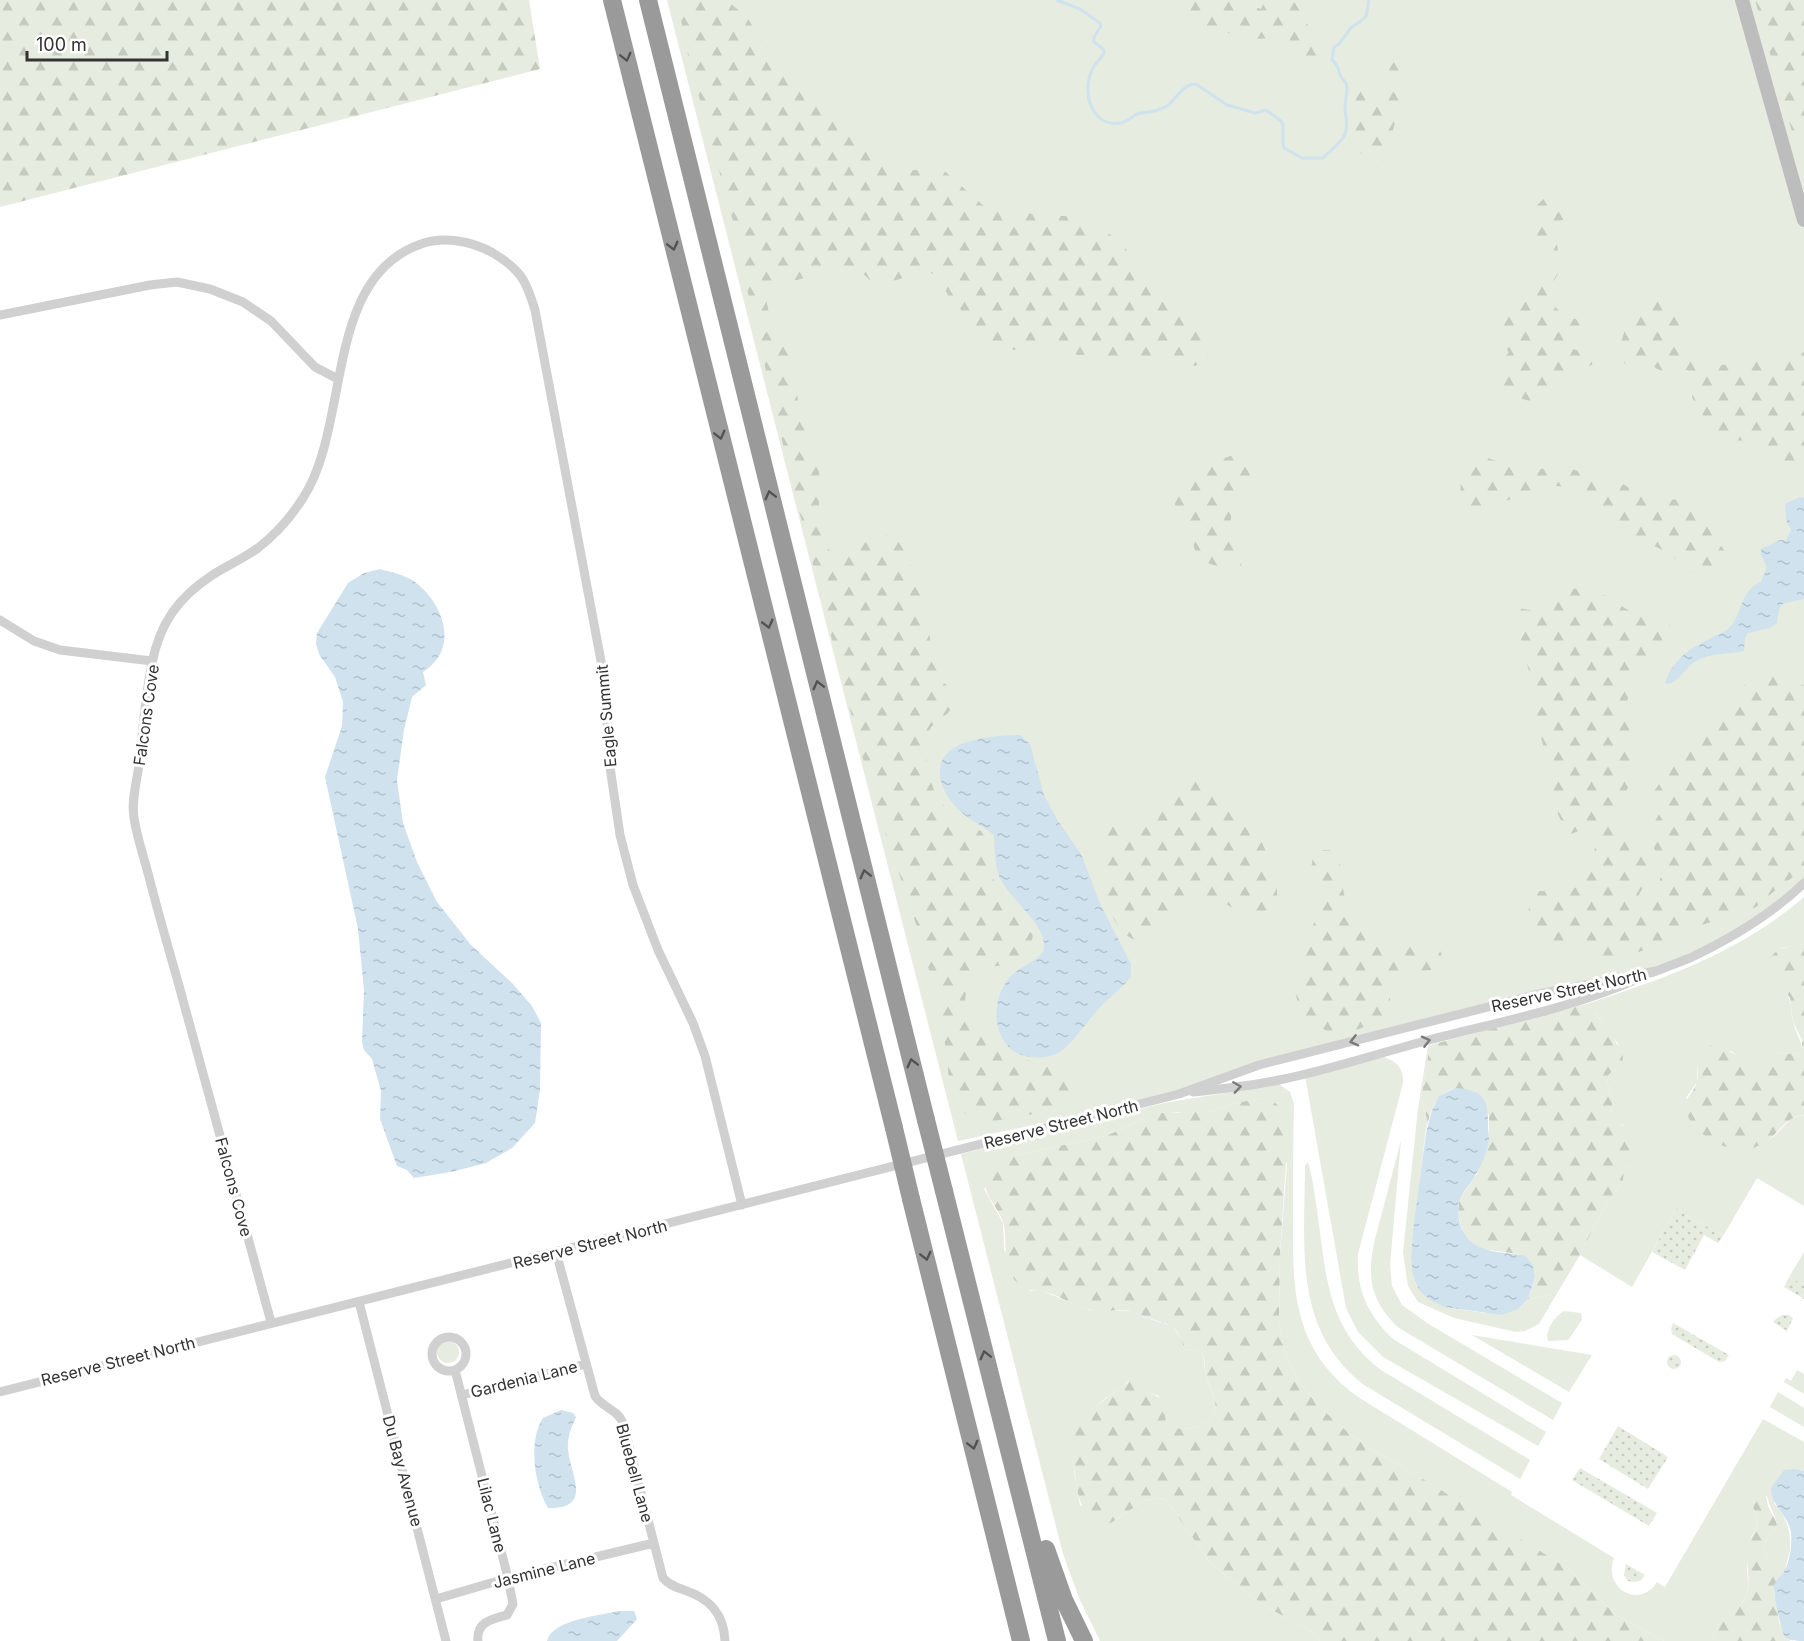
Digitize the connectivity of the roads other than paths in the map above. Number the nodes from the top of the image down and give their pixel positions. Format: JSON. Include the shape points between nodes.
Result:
{"nodes":[{"id":1,"x":612,"y":0,"type":"edge"},
{"id":2,"x":648,"y":0,"type":"edge"},
{"id":3,"x":1742,"y":0,"type":"edge"},
{"id":4,"x":1804,"y":220,"type":"edge"},
{"id":5,"x":471,"y":244,"type":"joint"},
{"id":6,"x":0,"y":315,"type":"edge"},
{"id":7,"x":338,"y":379,"type":"junction"},
{"id":8,"x":0,"y":620,"type":"edge"},
{"id":9,"x":152,"y":661,"type":"junction"},
{"id":10,"x":1804,"y":883,"type":"edge"},
{"id":11,"x":1656,"y":971,"type":"junction"},
{"id":12,"x":1179,"y":1094,"type":"junction"},
{"id":13,"x":742,"y":1205,"type":"junction"},
{"id":14,"x":556,"y":1252,"type":"junction"},
{"id":15,"x":359,"y":1302,"type":"junction"},
{"id":16,"x":272,"y":1322,"type":"junction"},
{"id":17,"x":586,"y":1364,"type":"junction"},
{"id":18,"x":455,"y":1370,"type":"dead end"},
{"id":19,"x":0,"y":1392,"type":"edge"},
{"id":20,"x":462,"y":1395,"type":"junction"},
{"id":21,"x":1000,"y":1412,"type":"junction"},
{"id":22,"x":654,"y":1542,"type":"junction"},
{"id":23,"x":508,"y":1578,"type":"junction"},
{"id":24,"x":436,"y":1599,"type":"junction"},
{"id":25,"x":446,"y":1641,"type":"edge"},
{"id":26,"x":478,"y":1641,"type":"edge"},
{"id":27,"x":724,"y":1641,"type":"edge"},
{"id":28,"x":1021,"y":1641,"type":"edge"},
{"id":29,"x":1057,"y":1641,"type":"edge"},
{"id":30,"x":1084,"y":1641,"type":"edge"}],
"edges":[{"from":1,"to":28,"type":"highway","one_way":true,"bridge":true},
{"from":21,"to":2,"type":"highway","one_way":true,"bridge":true},
{"from":3,"to":4,"type":"street"},
{"from":5,"to":7,"type":"street","name":"Falcons Cove","via":[[433,240],[398,255],[381,268],[356,316]]},
{"from":5,"to":13,"type":"street","name":"Eagle Summit","via":[[514,267],[528,284],[604,677],[610,767],[620,835],[633,885],[658,950],[705,1056]]},
{"from":6,"to":7,"type":"street","via":[[177,282],[243,302],[271,321],[315,367]]},
{"from":7,"to":9,"type":"street","name":"Falcons Cove","via":[[319,468],[291,516],[259,547],[192,589],[165,622]]},
{"from":8,"to":9,"type":"street","via":[[34,641],[60,650]]},
{"from":9,"to":16,"type":"street","name":"Falcons Cove","via":[[133,814]]},
{"from":10,"to":11,"type":"street","via":[[1737,932],[1690,958]]},
{"from":11,"to":12,"type":"street","name":"Reserve Street North","one_way":true,"via":[[1539,994],[1259,1065]]},
{"from":12,"to":11,"type":"street","name":"Reserve Street North","one_way":true,"via":[[1301,1075],[1549,1010]]},
{"from":12,"to":13,"type":"street","name":"Reserve Street North"},
{"from":13,"to":14,"type":"street","name":"Reserve Street North"},
{"from":14,"to":15,"type":"street","name":"Reserve Street North"},
{"from":14,"to":17,"type":"street","name":"Bluebell Lane"},
{"from":15,"to":16,"type":"street","name":"Reserve Street North"},
{"from":15,"to":24,"type":"street","name":"Du Bay Avenue"},
{"from":16,"to":19,"type":"street","name":"Reserve Street North"},
{"from":17,"to":20,"type":"street","name":"Gardenia Lane"},
{"from":17,"to":22,"type":"street","name":"Bluebell Lane","via":[[595,1396],[622,1419]]},
{"from":18,"to":20,"type":"street","name":"Lilac Lane"},
{"from":20,"to":23,"type":"street","name":"Lilac Lane"},
{"from":21,"to":29,"type":"highway"},
{"from":21,"to":30,"type":"highway","via":[[1012,1425],[1055,1578]]},
{"from":22,"to":23,"type":"street","name":"Jasmine Lane"},
{"from":22,"to":27,"type":"street","name":"Bluebell Lane","via":[[663,1578],[711,1604],[720,1616]]},
{"from":23,"to":24,"type":"street","name":"Jasmine Lane"},
{"from":23,"to":26,"type":"street","name":"Lilac Lane","via":[[512,1608],[507,1614],[483,1623]]},
{"from":24,"to":25,"type":"street","name":"Du Bay Avenue"}]}
